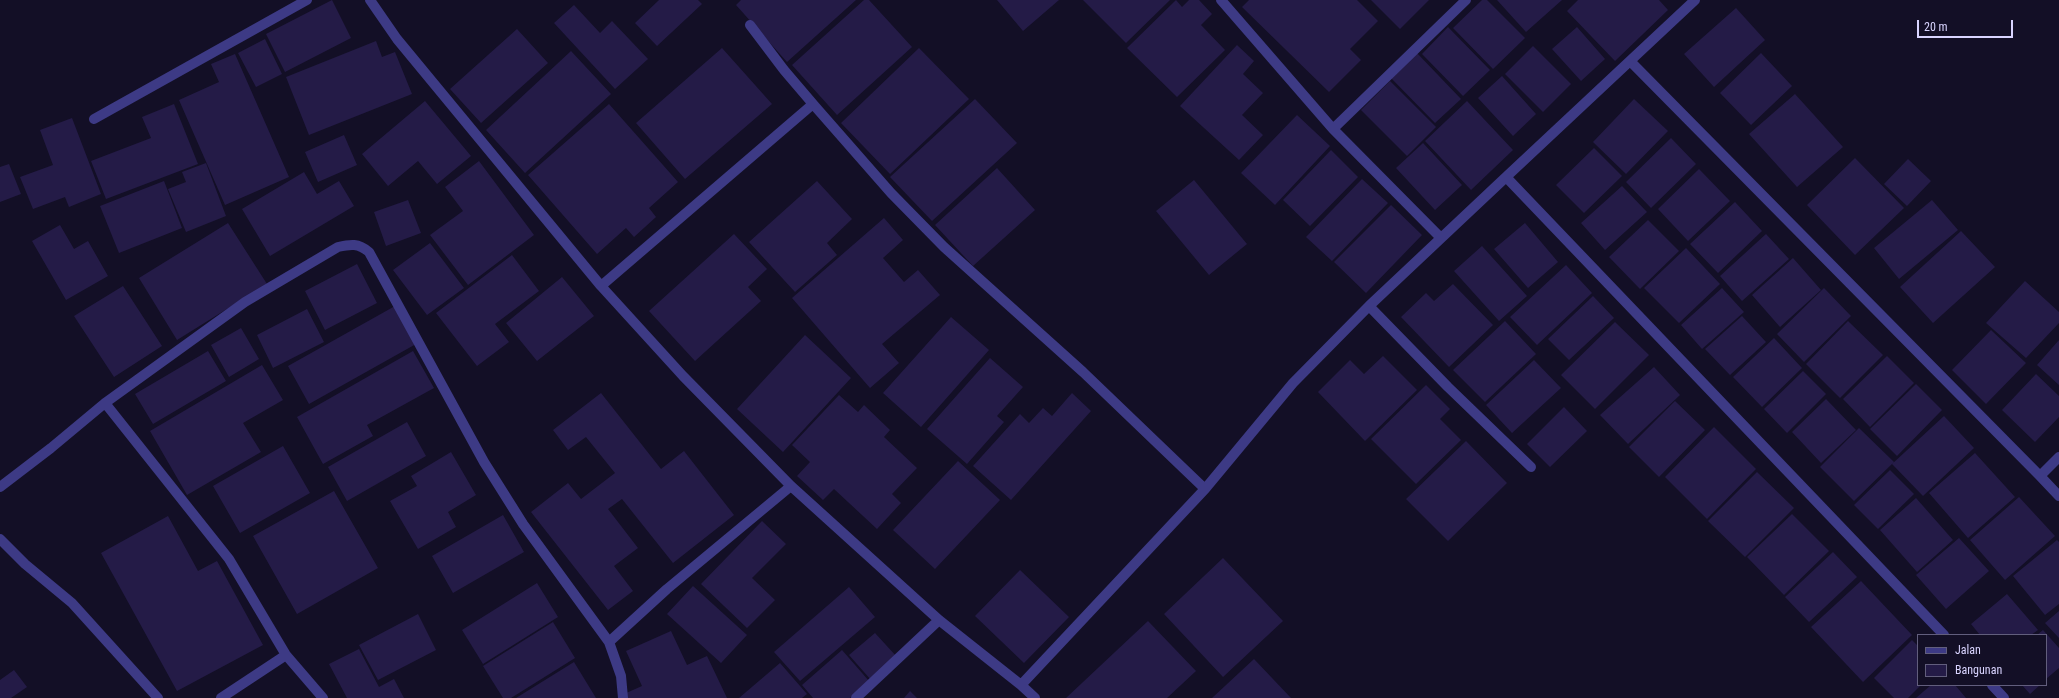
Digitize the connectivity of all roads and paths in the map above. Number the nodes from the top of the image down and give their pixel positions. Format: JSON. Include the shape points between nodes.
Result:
{"nodes":[{"id":1,"x":307,"y":0,"type":"edge"},
{"id":2,"x":370,"y":0,"type":"edge"},
{"id":3,"x":1222,"y":0,"type":"edge"},
{"id":4,"x":1466,"y":0,"type":"edge"},
{"id":5,"x":1695,"y":0,"type":"edge"},
{"id":6,"x":750,"y":25,"type":"dead end"},
{"id":7,"x":1631,"y":62,"type":"junction"},
{"id":8,"x":813,"y":104,"type":"junction"},
{"id":9,"x":94,"y":119,"type":"dead end"},
{"id":10,"x":1333,"y":129,"type":"junction"},
{"id":11,"x":1506,"y":176,"type":"junction"},
{"id":12,"x":1441,"y":238,"type":"junction"},
{"id":13,"x":601,"y":286,"type":"junction"},
{"id":14,"x":1369,"y":306,"type":"junction"},
{"id":15,"x":105,"y":403,"type":"junction"},
{"id":16,"x":2059,"y":457,"type":"edge"},
{"id":17,"x":1531,"y":467,"type":"dead end"},
{"id":18,"x":2040,"y":476,"type":"junction"},
{"id":19,"x":791,"y":486,"type":"junction"},
{"id":20,"x":0,"y":487,"type":"edge"},
{"id":21,"x":1205,"y":489,"type":"junction"},
{"id":22,"x":2059,"y":496,"type":"edge"},
{"id":23,"x":0,"y":539,"type":"edge"},
{"id":24,"x":939,"y":620,"type":"junction"},
{"id":25,"x":1943,"y":634,"type":"edge"},
{"id":26,"x":609,"y":642,"type":"junction"},
{"id":27,"x":286,"y":655,"type":"junction"},
{"id":28,"x":1021,"y":685,"type":"junction"},
{"id":29,"x":1993,"y":686,"type":"edge"},
{"id":30,"x":158,"y":698,"type":"edge"},
{"id":31,"x":221,"y":698,"type":"edge"},
{"id":32,"x":323,"y":698,"type":"edge"},
{"id":33,"x":623,"y":698,"type":"edge"},
{"id":34,"x":856,"y":698,"type":"edge"},
{"id":35,"x":1035,"y":698,"type":"edge"},
{"id":36,"x":2004,"y":698,"type":"edge"}],
"edges":[{"from":1,"to":9,"type":"street"},
{"from":2,"to":13,"type":"street","via":[[402,45]]},
{"from":3,"to":10,"type":"street"},
{"from":4,"to":10,"type":"street"},
{"from":5,"to":7,"type":"street"},
{"from":6,"to":8,"type":"street"},
{"from":7,"to":11,"type":"street"},
{"from":7,"to":18,"type":"street"},
{"from":8,"to":13,"type":"street"},
{"from":8,"to":21,"type":"street","via":[[891,193],[944,247],[1083,372]]},
{"from":10,"to":12,"type":"street"},
{"from":11,"to":12,"type":"street"},
{"from":11,"to":25,"type":"street"},
{"from":12,"to":14,"type":"street"},
{"from":13,"to":19,"type":"street","via":[[683,376]]},
{"from":14,"to":17,"type":"street"},
{"from":14,"to":21,"type":"street","via":[[1293,384]]},
{"from":15,"to":20,"type":"street"},
{"from":15,"to":26,"type":"street","via":[[245,302],[338,247],[361,245],[369,252],[484,462],[532,537]]},
{"from":15,"to":27,"type":"street","via":[[229,559]]},
{"from":16,"to":18,"type":"street"},
{"from":18,"to":22,"type":"street"},
{"from":19,"to":24,"type":"street"},
{"from":19,"to":26,"type":"street","via":[[667,589]]},
{"from":21,"to":28,"type":"street"},
{"from":23,"to":30,"type":"street","via":[[25,564],[72,603]]},
{"from":24,"to":28,"type":"street"},
{"from":24,"to":34,"type":"street"},
{"from":26,"to":33,"type":"street","via":[[621,676]]},
{"from":27,"to":31,"type":"street"},
{"from":27,"to":32,"type":"street"},
{"from":28,"to":35,"type":"street"},
{"from":29,"to":36,"type":"street"}]}
